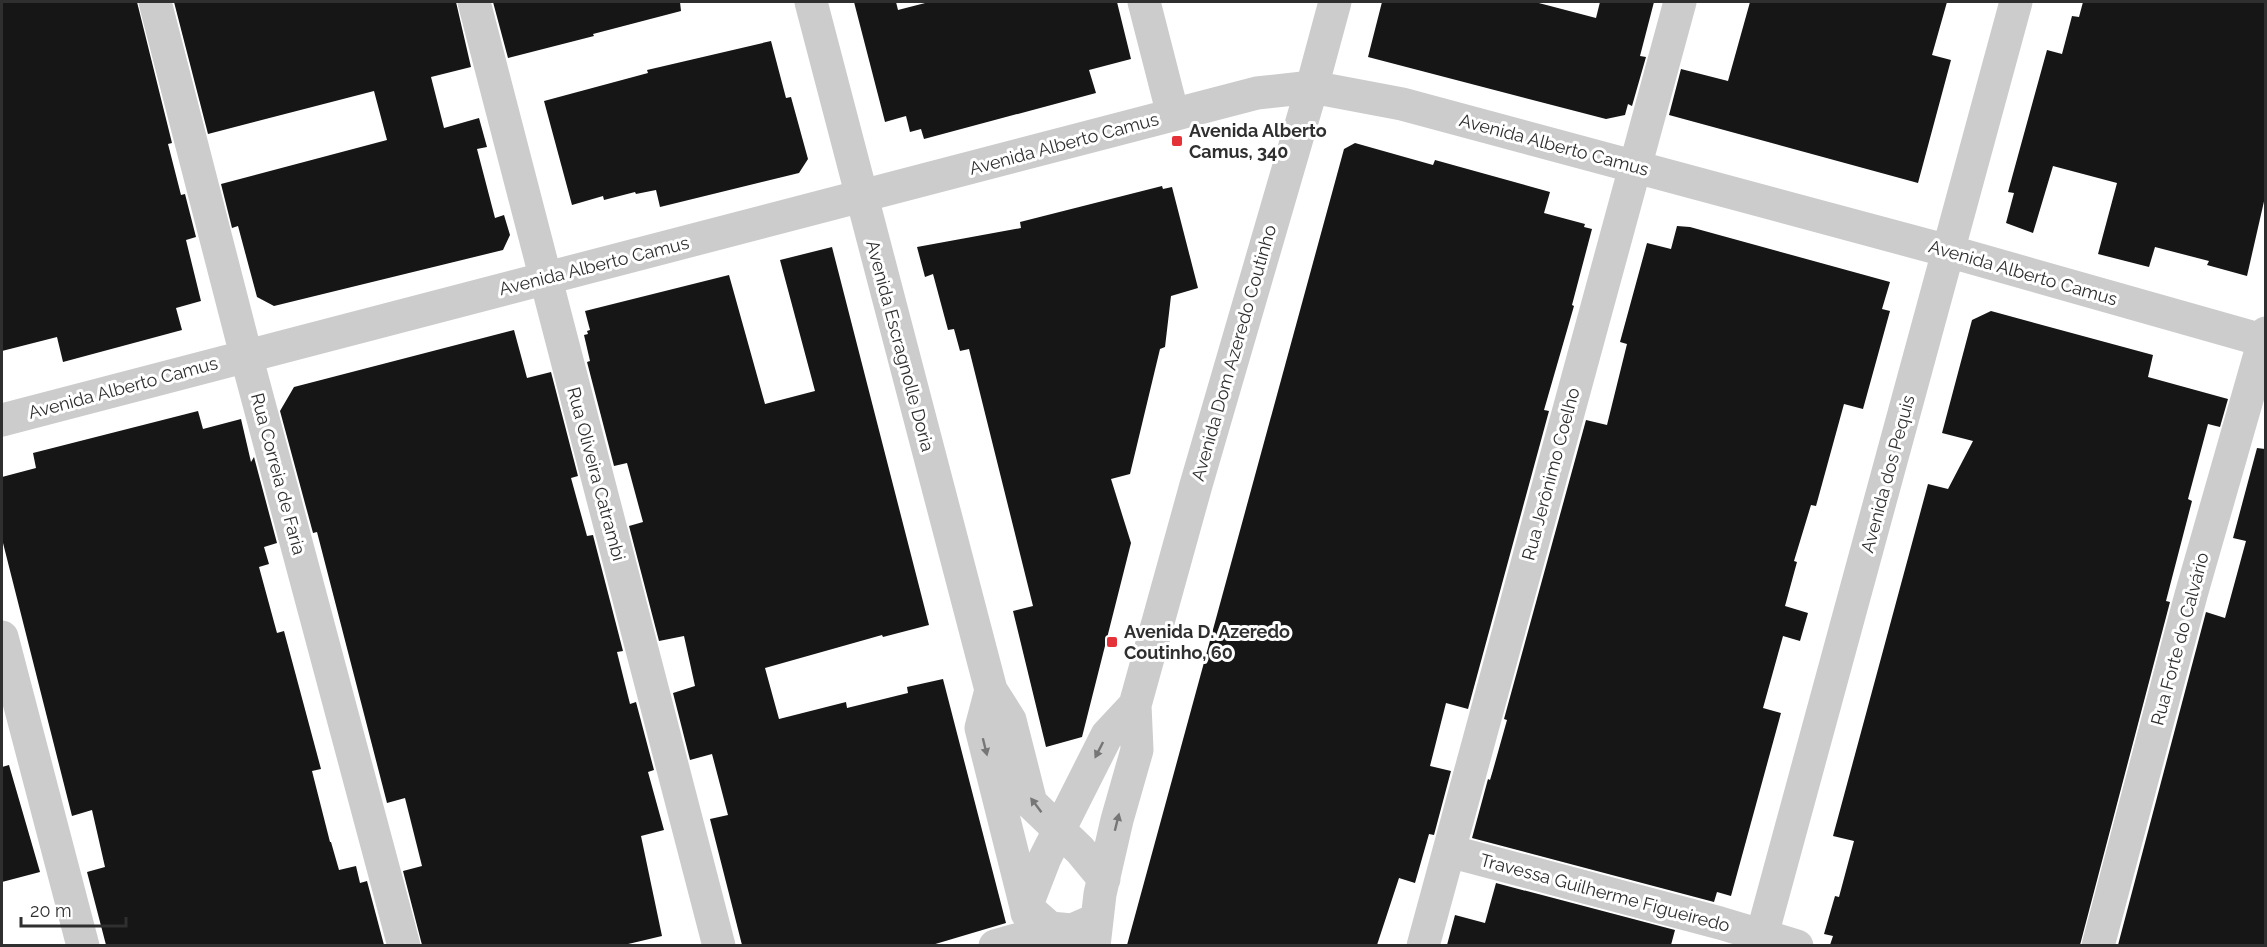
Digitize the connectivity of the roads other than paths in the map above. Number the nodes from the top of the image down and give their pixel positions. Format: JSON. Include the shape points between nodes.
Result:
{"nodes":[{"id":1,"x":155,"y":2,"type":"edge"},
{"id":2,"x":474,"y":2,"type":"edge"},
{"id":3,"x":811,"y":2,"type":"edge"},
{"id":4,"x":1144,"y":2,"type":"edge"},
{"id":5,"x":1335,"y":2,"type":"edge"},
{"id":6,"x":1680,"y":2,"type":"edge"},
{"id":7,"x":2016,"y":2,"type":"edge"},
{"id":8,"x":1312,"y":87,"type":"junction"},
{"id":9,"x":1173,"y":115,"type":"junction"},
{"id":10,"x":1635,"y":167,"type":"junction"},
{"id":11,"x":861,"y":197,"type":"junction"},
{"id":12,"x":1948,"y":251,"type":"junction"},
{"id":13,"x":546,"y":278,"type":"junction"},
{"id":14,"x":2265,"y":338,"type":"edge"},
{"id":15,"x":246,"y":356,"type":"junction"},
{"id":16,"x":2,"y":420,"type":"edge"},
{"id":17,"x":2,"y":637,"type":"edge"},
{"id":18,"x":991,"y":690,"type":"junction"},
{"id":19,"x":1135,"y":705,"type":"junction"},
{"id":20,"x":1058,"y":830,"type":"junction"},
{"id":21,"x":1449,"y":851,"type":"junction"},
{"id":22,"x":1104,"y":879,"type":"junction"},
{"id":23,"x":1032,"y":929,"type":"edge"},
{"id":24,"x":1095,"y":932,"type":"edge"},
{"id":25,"x":1761,"y":940,"type":"edge"},
{"id":26,"x":83,"y":945,"type":"edge"},
{"id":27,"x":404,"y":945,"type":"edge"},
{"id":28,"x":719,"y":945,"type":"edge"},
{"id":29,"x":995,"y":945,"type":"edge"},
{"id":30,"x":1423,"y":945,"type":"edge"},
{"id":31,"x":1797,"y":945,"type":"edge"},
{"id":32,"x":2098,"y":945,"type":"edge"}],
"edges":[{"from":1,"to":15,"type":"street","name":"Rua Correia de Faria"},
{"from":2,"to":13,"type":"street","name":"Rua Oliveira Catrambi"},
{"from":3,"to":11,"type":"street","name":"Avenida Escragnolle Doria"},
{"from":4,"to":9,"type":"street"},
{"from":5,"to":8,"type":"street","name":"Avenida Dom Azeredo Coutinho"},
{"from":6,"to":10,"type":"street","name":"Rua Jerônimo Coelho"},
{"from":7,"to":12,"type":"street","name":"Avenida dos Pequis"},
{"from":8,"to":9,"type":"street","name":"Avenida Alberto Camus","via":[[1257,93]]},
{"from":8,"to":10,"type":"street","name":"Avenida Alberto Camus","via":[[1402,104]]},
{"from":8,"to":19,"type":"street","name":"Avenida Dom Azeredo Coutinho"},
{"from":9,"to":11,"type":"street","name":"Avenida Alberto Camus"},
{"from":10,"to":12,"type":"street","name":"Avenida Alberto Camus"},
{"from":10,"to":21,"type":"street","name":"Rua Jerônimo Coelho"},
{"from":11,"to":13,"type":"street","name":"Avenida Alberto Camus"},
{"from":11,"to":18,"type":"street","name":"Avenida Escragnolle Doria"},
{"from":12,"to":14,"type":"street","name":"Avenida Alberto Camus"},
{"from":12,"to":25,"type":"street","name":"Avenida dos Pequis"},
{"from":13,"to":15,"type":"street","name":"Avenida Alberto Camus"},
{"from":13,"to":28,"type":"street","name":"Rua Oliveira Catrambi"},
{"from":14,"to":32,"type":"street","name":"Rua Forte do Calvário","via":[[2191,594]]},
{"from":15,"to":16,"type":"street","name":"Avenida Alberto Camus"},
{"from":15,"to":27,"type":"street","name":"Rua Correia de Faria"},
{"from":17,"to":26,"type":"street"},
{"from":20,"to":18,"type":"street","name":"Avenida Escragnolle Doria","one_way":true,"via":[[1031,803],[1010,720]]},
{"from":18,"to":23,"type":"street","name":"Avenida Escragnolle Doria","one_way":true,"via":[[981,729]]},
{"from":19,"to":20,"type":"street","name":"Avenida Dom Azeredo Coutinho","one_way":true,"via":[[1107,735]]},
{"from":22,"to":19,"type":"street","name":"Avenida Dom Azeredo Coutinho","one_way":true,"via":[[1137,750]]},
{"from":20,"to":22,"type":"street","name":"Avenida Escragnolle Doria"},
{"from":20,"to":23,"type":"street"},
{"from":21,"to":25,"type":"street","name":"Travessa Guilherme Figueiredo"},
{"from":21,"to":30,"type":"street","name":"Rua Jerônimo Coelho"},
{"from":22,"to":24,"type":"street"},
{"from":23,"to":24,"type":"street"},
{"from":23,"to":29,"type":"street"},
{"from":25,"to":31,"type":"street","name":"Travessa Guilherme Figueiredo"}]}
